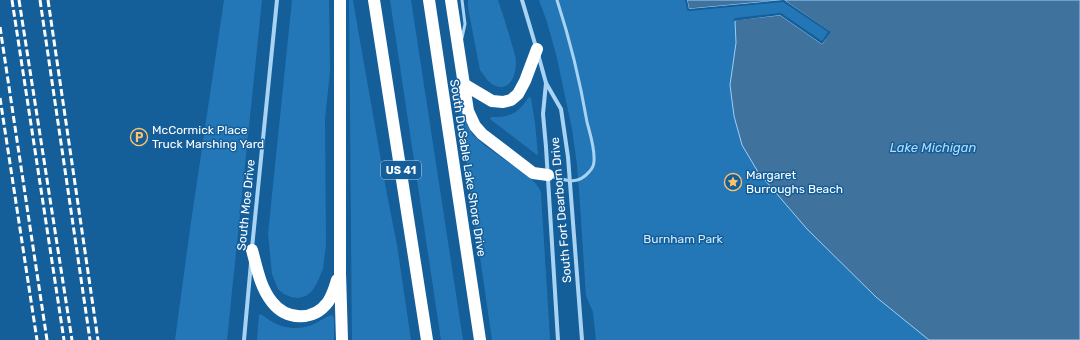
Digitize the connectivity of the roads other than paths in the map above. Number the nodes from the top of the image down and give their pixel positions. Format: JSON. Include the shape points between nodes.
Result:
{"nodes":[{"id":1,"x":277,"y":0,"type":"edge"},
{"id":2,"x":340,"y":0,"type":"edge"},
{"id":3,"x":374,"y":0,"type":"edge"},
{"id":4,"x":429,"y":0,"type":"edge"},
{"id":5,"x":450,"y":0,"type":"edge"},
{"id":6,"x":462,"y":0,"type":"edge"},
{"id":7,"x":522,"y":0,"type":"edge"},
{"id":8,"x":557,"y":0,"type":"edge"},
{"id":9,"x":537,"y":49,"type":"junction"},
{"id":10,"x":458,"y":51,"type":"junction"},
{"id":11,"x":546,"y":83,"type":"junction"},
{"id":12,"x":465,"y":85,"type":"junction"},
{"id":13,"x":548,"y":175,"type":"junction"},
{"id":14,"x":570,"y":182,"type":"junction"},
{"id":15,"x":252,"y":250,"type":"junction"},
{"id":16,"x":340,"y":273,"type":"junction"},
{"id":17,"x":244,"y":340,"type":"edge"},
{"id":18,"x":342,"y":340,"type":"edge"},
{"id":19,"x":427,"y":340,"type":"edge"},
{"id":20,"x":480,"y":340,"type":"edge"},
{"id":21,"x":558,"y":340,"type":"edge"},
{"id":22,"x":582,"y":340,"type":"edge"}],
"edges":[{"from":1,"to":15,"type":"street","name":"South Moe Drive"},
{"from":2,"to":16,"type":"highway"},
{"from":3,"to":19,"type":"highway","number":"US 41"},
{"from":4,"to":20,"type":"highway","name":"South DuSable Lake Shore Drive"},
{"from":5,"to":10,"type":"highway"},
{"from":6,"to":10,"type":"lane","via":[[465,24]]},
{"from":7,"to":9,"type":"street","name":"South Fort Dearborn Drive"},
{"from":8,"to":14,"type":"lane","via":[[577,71],[594,162],[590,171]]},
{"from":9,"to":11,"type":"street","name":"South Fort Dearborn Drive"},
{"from":9,"to":12,"type":"highway","via":[[526,81],[511,100],[492,101]]},
{"from":10,"to":12,"type":"highway"},
{"from":11,"to":13,"type":"street","name":"South Fort Dearborn Drive","via":[[543,114]]},
{"from":11,"to":14,"type":"street","name":"South Fort Dearborn Drive","via":[[561,110]]},
{"from":12,"to":13,"type":"highway","via":[[468,111],[482,134],[533,172]]},
{"from":13,"to":14,"type":"lane"},
{"from":13,"to":21,"type":"street","name":"South Fort Dearborn Drive"},
{"from":14,"to":22,"type":"street","name":"South Fort Dearborn Drive"},
{"from":15,"to":16,"type":"highway","via":[[265,291],[280,311],[292,316],[307,316],[318,312],[328,302]]},
{"from":15,"to":17,"type":"street","name":"South Moe Drive"},
{"from":16,"to":18,"type":"highway"}]}
